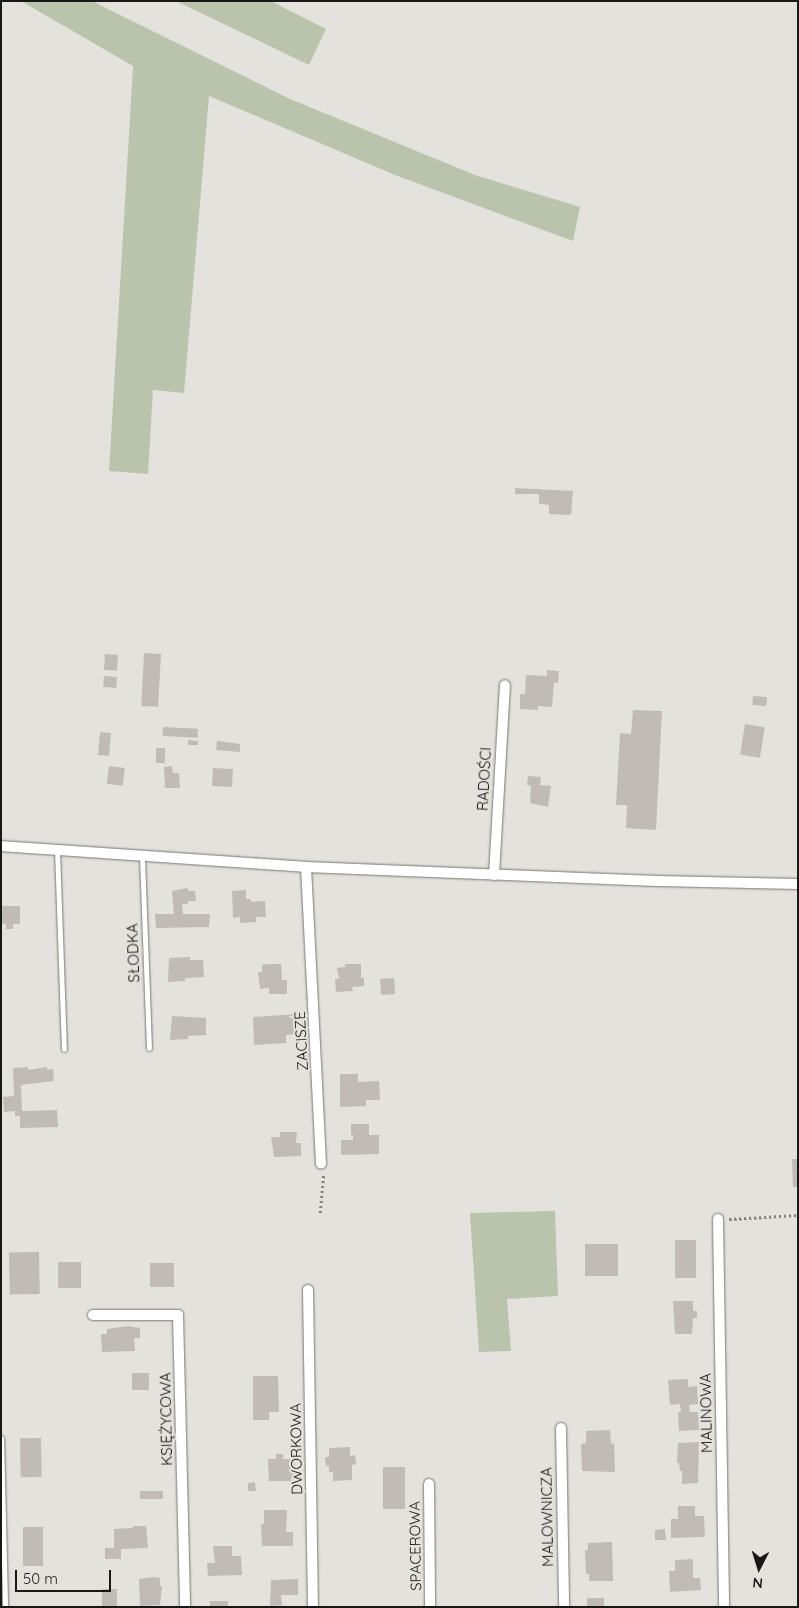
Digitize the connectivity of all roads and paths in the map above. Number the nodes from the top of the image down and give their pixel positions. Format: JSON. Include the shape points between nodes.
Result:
{"nodes":[{"id":1,"x":505,"y":685,"type":"dead end"},
{"id":2,"x":1,"y":846,"type":"edge"},
{"id":3,"x":57,"y":850,"type":"junction"},
{"id":4,"x":142,"y":857,"type":"junction"},
{"id":5,"x":306,"y":866,"type":"junction"},
{"id":6,"x":494,"y":875,"type":"junction"},
{"id":7,"x":798,"y":884,"type":"edge"},
{"id":8,"x":149,"y":1048,"type":"dead end"},
{"id":9,"x":64,"y":1049,"type":"dead end"},
{"id":10,"x":322,"y":1164,"type":"joint"},
{"id":11,"x":320,"y":1214,"type":"dead end"},
{"id":12,"x":798,"y":1215,"type":"edge"},
{"id":13,"x":718,"y":1220,"type":"joint"},
{"id":14,"x":308,"y":1290,"type":"dead end"},
{"id":15,"x":93,"y":1315,"type":"dead end"},
{"id":16,"x":561,"y":1428,"type":"dead end"},
{"id":17,"x":1,"y":1438,"type":"edge"},
{"id":18,"x":429,"y":1484,"type":"dead end"},
{"id":19,"x":5,"y":1607,"type":"edge"},
{"id":20,"x":185,"y":1607,"type":"edge"},
{"id":21,"x":313,"y":1607,"type":"edge"},
{"id":22,"x":430,"y":1607,"type":"edge"},
{"id":23,"x":564,"y":1607,"type":"edge"},
{"id":24,"x":724,"y":1607,"type":"edge"}],
"edges":[{"from":1,"to":6,"type":"street","name":"RADOŚCI"},
{"from":2,"to":3,"type":"street"},
{"from":3,"to":4,"type":"street"},
{"from":3,"to":9,"type":"lane"},
{"from":4,"to":5,"type":"street"},
{"from":4,"to":8,"type":"lane","name":"SŁODKA"},
{"from":5,"to":6,"type":"street"},
{"from":5,"to":10,"type":"street","name":"ZACISZE"},
{"from":6,"to":7,"type":"street"},
{"from":10,"to":11,"type":"path"},
{"from":12,"to":13,"type":"path"},
{"from":13,"to":24,"type":"street","name":"MALINOWA"},
{"from":14,"to":21,"type":"street","name":"DWORKOWA"},
{"from":15,"to":20,"type":"street","name":"KSIĘŻYCOWA","via":[[178,1315]]},
{"from":16,"to":23,"type":"street","name":"MALOWNICZA"},
{"from":17,"to":19,"type":"lane"},
{"from":18,"to":22,"type":"street","name":"SPACEROWA"}]}
